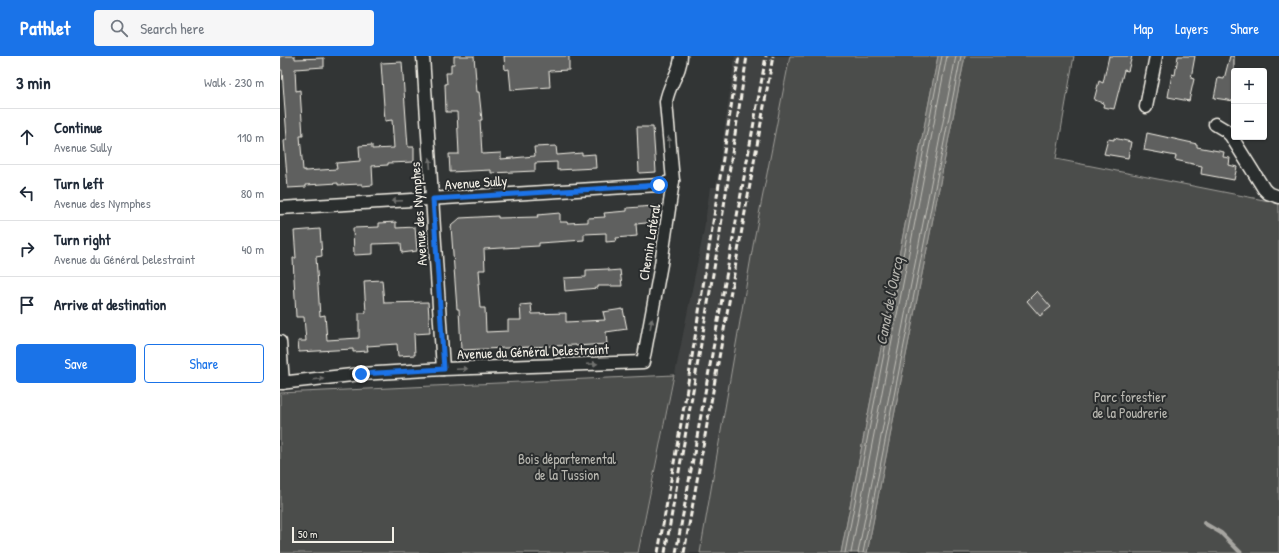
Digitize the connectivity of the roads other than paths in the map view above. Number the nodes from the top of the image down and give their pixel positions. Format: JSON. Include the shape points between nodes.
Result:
{"nodes":[{"id":1,"x":423,"y":56,"type":"edge"},
{"id":2,"x":681,"y":56,"type":"edge"},
{"id":3,"x":1156,"y":56,"type":"edge"},
{"id":4,"x":1146,"y":107,"type":"dead end"},
{"id":5,"x":1215,"y":124,"type":"dead end"},
{"id":6,"x":673,"y":181,"type":"junction"},
{"id":7,"x":1279,"y":197,"type":"edge"},
{"id":8,"x":433,"y":199,"type":"junction"},
{"id":9,"x":280,"y":208,"type":"edge"},
{"id":10,"x":280,"y":342,"type":"edge"},
{"id":11,"x":643,"y":362,"type":"joint"},
{"id":12,"x":444,"y":369,"type":"junction"},
{"id":13,"x":281,"y":383,"type":"edge"}],
"edges":[{"from":8,"to":1,"type":"street","name":"Avenue des Nymphes","one_way":true},
{"from":6,"to":2,"type":"street","name":"Chemin Latéral","one_way":true,"via":[[666,102]]},
{"from":3,"to":4,"type":"street"},
{"from":5,"to":7,"type":"street","via":[[1231,136],[1264,189]]},
{"from":6,"to":8,"type":"street","name":"Avenue Sully","via":[[659,185]]},
{"from":11,"to":6,"type":"street","name":"Chemin Latéral","one_way":true},
{"from":8,"to":9,"type":"street","name":"Avenue Sully","one_way":true},
{"from":8,"to":12,"type":"street","name":"Avenue des Nymphes"},
{"from":10,"to":13,"type":"street"},
{"from":12,"to":11,"type":"street","name":"Avenue du Général Delestraint","one_way":true},
{"from":13,"to":12,"type":"street","name":"Avenue du Général Delestraint","one_way":true,"via":[[361,374]]}]}
